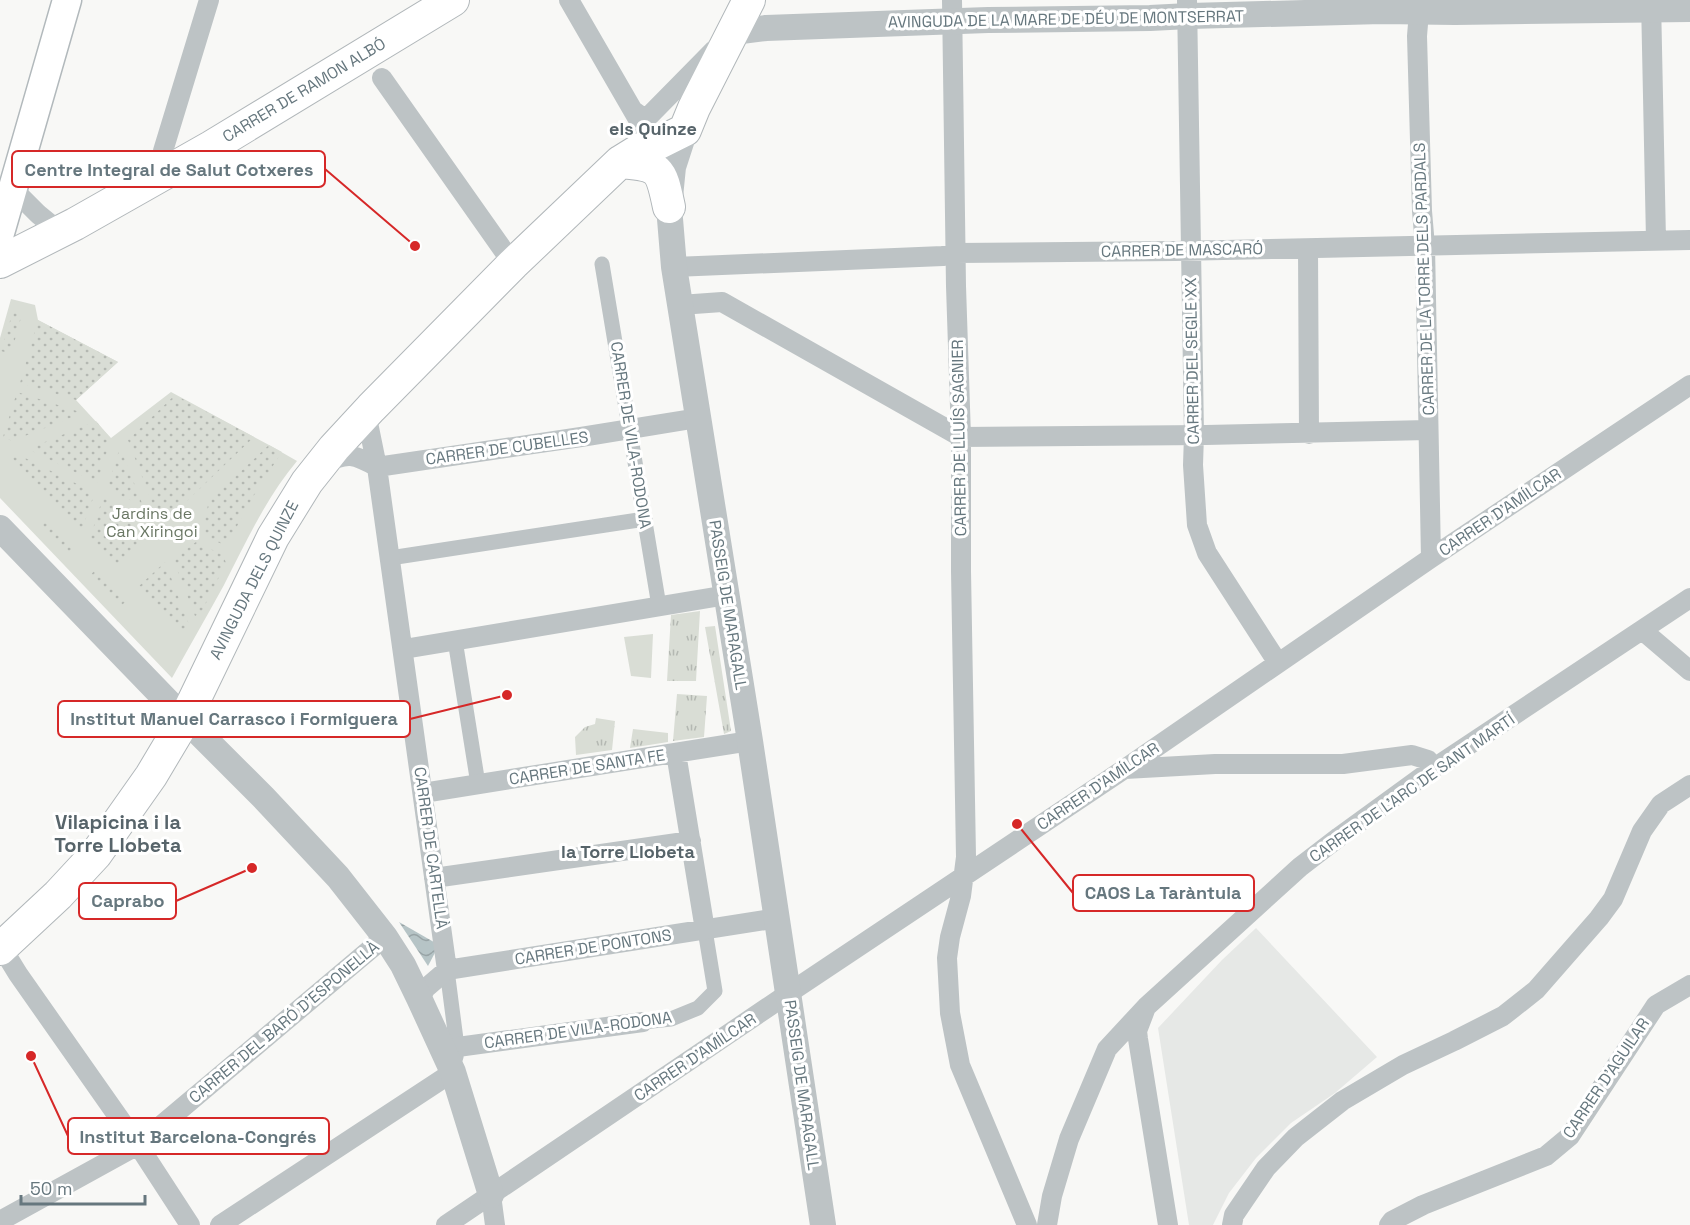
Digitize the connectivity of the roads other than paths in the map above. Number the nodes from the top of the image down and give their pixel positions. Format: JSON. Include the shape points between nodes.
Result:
{"nodes":[{"id":1,"x":67,"y":0,"type":"edge"},
{"id":2,"x":209,"y":0,"type":"edge"},
{"id":3,"x":453,"y":0,"type":"edge"},
{"id":4,"x":569,"y":0,"type":"edge"},
{"id":5,"x":749,"y":0,"type":"edge"},
{"id":6,"x":1420,"y":5,"type":"edge"},
{"id":7,"x":1651,"y":5,"type":"edge"},
{"id":8,"x":1188,"y":8,"type":"edge"},
{"id":9,"x":1690,"y":9,"type":"edge"},
{"id":10,"x":953,"y":11,"type":"edge"},
{"id":11,"x":731,"y":34,"type":"junction"},
{"id":12,"x":382,"y":78,"type":"dead end"},
{"id":13,"x":635,"y":112,"type":"junction"},
{"id":14,"x":685,"y":130,"type":"junction"},
{"id":15,"x":631,"y":155,"type":"junction"},
{"id":16,"x":162,"y":175,"type":"junction"},
{"id":17,"x":13,"y":189,"type":"junction"},
{"id":18,"x":669,"y":207,"type":"junction"},
{"id":19,"x":60,"y":232,"type":"junction"},
{"id":20,"x":0,"y":233,"type":"edge"},
{"id":21,"x":1656,"y":240,"type":"junction"},
{"id":22,"x":1690,"y":240,"type":"edge"},
{"id":23,"x":1425,"y":246,"type":"junction"},
{"id":24,"x":1308,"y":249,"type":"junction"},
{"id":25,"x":1191,"y":250,"type":"junction"},
{"id":26,"x":956,"y":253,"type":"junction"},
{"id":27,"x":0,"y":262,"type":"edge"},
{"id":28,"x":513,"y":264,"type":"junction"},
{"id":29,"x":602,"y":264,"type":"dead end"},
{"id":30,"x":674,"y":267,"type":"junction"},
{"id":31,"x":680,"y":305,"type":"junction"},
{"id":32,"x":1690,"y":385,"type":"edge"},
{"id":33,"x":366,"y":413,"type":"junction"},
{"id":34,"x":698,"y":418,"type":"junction"},
{"id":35,"x":630,"y":429,"type":"junction"},
{"id":36,"x":1428,"y":430,"type":"junction"},
{"id":37,"x":1309,"y":434,"type":"junction"},
{"id":38,"x":1194,"y":435,"type":"junction"},
{"id":39,"x":961,"y":437,"type":"junction"},
{"id":40,"x":321,"y":465,"type":"junction"},
{"id":41,"x":377,"y":467,"type":"junction"},
{"id":42,"x":645,"y":519,"type":"junction"},
{"id":43,"x":0,"y":528,"type":"edge"},
{"id":44,"x":390,"y":558,"type":"junction"},
{"id":45,"x":1431,"y":558,"type":"junction"},
{"id":46,"x":727,"y":595,"type":"junction"},
{"id":47,"x":1690,"y":598,"type":"edge"},
{"id":48,"x":659,"y":606,"type":"junction"},
{"id":49,"x":1642,"y":630,"type":"junction"},
{"id":50,"x":455,"y":640,"type":"junction"},
{"id":51,"x":404,"y":649,"type":"junction"},
{"id":52,"x":1278,"y":663,"type":"junction"},
{"id":53,"x":1690,"y":671,"type":"edge"},
{"id":54,"x":185,"y":719,"type":"junction"},
{"id":55,"x":750,"y":741,"type":"junction"},
{"id":56,"x":676,"y":753,"type":"junction"},
{"id":57,"x":1434,"y":768,"type":"junction"},
{"id":58,"x":1123,"y":770,"type":"junction"},
{"id":59,"x":478,"y":784,"type":"junction"},
{"id":60,"x":1690,"y":785,"type":"edge"},
{"id":61,"x":423,"y":793,"type":"junction"},
{"id":62,"x":691,"y":842,"type":"junction"},
{"id":63,"x":964,"y":876,"type":"junction"},
{"id":64,"x":434,"y":878,"type":"junction"},
{"id":65,"x":778,"y":918,"type":"junction"},
{"id":66,"x":705,"y":930,"type":"junction"},
{"id":67,"x":385,"y":937,"type":"junction"},
{"id":68,"x":1,"y":948,"type":"edge"},
{"id":69,"x":447,"y":970,"type":"junction"},
{"id":70,"x":1690,"y":985,"type":"edge"},
{"id":71,"x":789,"y":993,"type":"junction"},
{"id":72,"x":419,"y":998,"type":"junction"},
{"id":73,"x":1146,"y":1007,"type":"junction"},
{"id":74,"x":643,"y":1022,"type":"joint"},
{"id":75,"x":451,"y":1056,"type":"junction"},
{"id":76,"x":138,"y":1145,"type":"junction"},
{"id":77,"x":491,"y":1195,"type":"junction"},
{"id":78,"x":0,"y":1221,"type":"edge"},
{"id":79,"x":190,"y":1225,"type":"edge"},
{"id":80,"x":220,"y":1225,"type":"edge"},
{"id":81,"x":446,"y":1225,"type":"edge"},
{"id":82,"x":495,"y":1225,"type":"edge"},
{"id":83,"x":823,"y":1225,"type":"edge"},
{"id":84,"x":1027,"y":1225,"type":"edge"},
{"id":85,"x":1047,"y":1225,"type":"edge"},
{"id":86,"x":1168,"y":1225,"type":"edge"},
{"id":87,"x":1232,"y":1225,"type":"edge"},
{"id":88,"x":1389,"y":1225,"type":"edge"}],
"edges":[{"from":1,"to":17,"type":"main road"},
{"from":2,"to":16,"type":"street","via":[[163,151]]},
{"from":3,"to":16,"type":"main road","name":"CARRER DE RAMON ALBÓ"},
{"from":4,"to":13,"type":"street"},
{"from":5,"to":11,"type":"main road","name":"PASSEIG DE MARAGALL"},
{"from":6,"to":7,"type":"street","name":"AVINGUDA DE LA MARE DE DÉU DE MONTSERRAT","via":[[1455,12]]},
{"from":6,"to":8,"type":"street","name":"AVINGUDA DE LA MARE DE DÉU DE MONTSERRAT"},
{"from":6,"to":23,"type":"street","name":"CARRER DE LA TORRE DELS PARDALS","via":[[1417,36]]},
{"from":7,"to":9,"type":"street","name":"AVINGUDA DE LA MARE DE DÉU DE MONTSERRAT"},
{"from":7,"to":21,"type":"street"},
{"from":8,"to":10,"type":"street","name":"AVINGUDA DE LA MARE DE DÉU DE MONTSERRAT","via":[[1150,18]]},
{"from":8,"to":25,"type":"street","name":"CARRER DEL SEGLE XX"},
{"from":10,"to":11,"type":"street","name":"AVINGUDA DE LA MARE DE DÉU DE MONTSERRAT"},
{"from":10,"to":26,"type":"street","name":"CARRER DE LLUÍS SAGNIER"},
{"from":11,"to":13,"type":"street","via":[[650,115],[642,117]]},
{"from":11,"to":14,"type":"main road","name":"PASSEIG DE MARAGALL"},
{"from":12,"to":28,"type":"street"},
{"from":13,"to":15,"type":"street","via":[[643,133]]},
{"from":14,"to":15,"type":"main road","name":"AVINGUDA DELS QUINZE"},
{"from":14,"to":18,"type":"street","name":"PASSEIG DE MARAGALL","via":[[673,167]]},
{"from":15,"to":18,"type":"main road","via":[[658,172]]},
{"from":15,"to":28,"type":"main road","name":"AVINGUDA DELS QUINZE"},
{"from":16,"to":19,"type":"main road","name":"CARRER DE RAMON ALBÓ"},
{"from":17,"to":19,"type":"street"},
{"from":17,"to":20,"type":"main road"},
{"from":18,"to":30,"type":"street","name":"PASSEIG DE MARAGALL"},
{"from":19,"to":27,"type":"main road","name":"CARRER DE RAMON ALBÓ"},
{"from":21,"to":22,"type":"street","name":"CARRER DE MASCARÓ"},
{"from":21,"to":23,"type":"street","name":"CARRER DE MASCARÓ"},
{"from":23,"to":24,"type":"street","name":"CARRER DE MASCARÓ"},
{"from":23,"to":36,"type":"street","name":"CARRER DE LA TORRE DELS PARDALS"},
{"from":24,"to":25,"type":"street","name":"CARRER DE MASCARÓ"},
{"from":24,"to":37,"type":"street"},
{"from":25,"to":26,"type":"street","name":"CARRER DE MASCARÓ"},
{"from":25,"to":38,"type":"street","name":"CARRER DEL SEGLE XX"},
{"from":26,"to":30,"type":"street","name":"CARRER DE MASCARÓ"},
{"from":26,"to":39,"type":"street","name":"CARRER DE LLUÍS SAGNIER"},
{"from":28,"to":33,"type":"main road","name":"AVINGUDA DELS QUINZE"},
{"from":29,"to":35,"type":"street","name":"CARRER DE VILA-RODONA"},
{"from":30,"to":31,"type":"street","name":"PASSEIG DE MARAGALL"},
{"from":31,"to":34,"type":"street","name":"PASSEIG DE MARAGALL"},
{"from":31,"to":39,"type":"street","via":[[722,302]]},
{"from":32,"to":45,"type":"street","name":"CARRER D'AMÍLCAR"},
{"from":33,"to":40,"type":"main road","name":"AVINGUDA DELS QUINZE"},
{"from":33,"to":41,"type":"street","name":"CARRER DE CARTELLÀ"},
{"from":34,"to":35,"type":"street","name":"CARRER DE CUBELLES"},
{"from":34,"to":46,"type":"street","name":"PASSEIG DE MARAGALL"},
{"from":35,"to":41,"type":"street","name":"CARRER DE CUBELLES"},
{"from":35,"to":42,"type":"street","name":"CARRER DE VILA-RODONA"},
{"from":36,"to":37,"type":"street"},
{"from":36,"to":45,"type":"street","name":"CARRER DE LA TORRE DELS PARDALS"},
{"from":37,"to":38,"type":"street"},
{"from":38,"to":39,"type":"street"},
{"from":38,"to":52,"type":"street","name":"CARRER DEL SEGLE XX","via":[[1197,525],[1207,553]]},
{"from":39,"to":63,"type":"street","name":"CARRER DE LLUÍS SAGNIER"},
{"from":40,"to":41,"type":"street","via":[[345,455],[358,456]]},
{"from":40,"to":54,"type":"main road","name":"AVINGUDA DELS QUINZE","via":[[273,537]]},
{"from":41,"to":44,"type":"street","name":"CARRER DE CARTELLÀ"},
{"from":42,"to":44,"type":"street"},
{"from":42,"to":48,"type":"street","name":"CARRER DE VILA-RODONA"},
{"from":43,"to":54,"type":"street"},
{"from":44,"to":51,"type":"street","name":"CARRER DE CARTELLÀ"},
{"from":45,"to":52,"type":"street","name":"CARRER D'AMÍLCAR"},
{"from":46,"to":48,"type":"street"},
{"from":46,"to":55,"type":"street","name":"PASSEIG DE MARAGALL"},
{"from":47,"to":49,"type":"street","name":"CARRER DE L'ARC DE SANT MARTÍ"},
{"from":48,"to":50,"type":"street"},
{"from":49,"to":53,"type":"street"},
{"from":49,"to":57,"type":"street","name":"CARRER DE L'ARC DE SANT MARTÍ"},
{"from":50,"to":51,"type":"street"},
{"from":50,"to":59,"type":"street"},
{"from":51,"to":61,"type":"street","name":"CARRER DE CARTELLÀ"},
{"from":52,"to":58,"type":"street","name":"CARRER D'AMÍLCAR"},
{"from":54,"to":67,"type":"street","via":[[338,877]]},
{"from":54,"to":68,"type":"main road","name":"AVINGUDA DELS QUINZE","via":[[96,854]]},
{"from":55,"to":56,"type":"street","name":"CARRER DE SANTA FE"},
{"from":55,"to":65,"type":"street","name":"PASSEIG DE MARAGALL"},
{"from":56,"to":59,"type":"street","name":"CARRER DE SANTA FE"},
{"from":56,"to":62,"type":"street","name":"CARRER DE VILA-RODONA"},
{"from":57,"to":58,"type":"street","via":[[1428,760],[1412,755],[1343,764],[1215,764]]},
{"from":57,"to":73,"type":"street","name":"CARRER DE L'ARC DE SANT MARTÍ","via":[[1300,867]]},
{"from":58,"to":63,"type":"street","name":"CARRER D'AMÍLCAR"},
{"from":59,"to":61,"type":"street","name":"CARRER DE SANTA FE"},
{"from":60,"to":87,"type":"street","via":[[1661,804],[1642,831],[1613,899],[1536,990],[1503,1016],[1403,1065],[1342,1101],[1296,1137],[1266,1168],[1234,1215]]},
{"from":61,"to":64,"type":"street","name":"CARRER DE CARTELLÀ"},
{"from":62,"to":64,"type":"street"},
{"from":62,"to":66,"type":"street","name":"CARRER DE VILA-RODONA"},
{"from":63,"to":71,"type":"street","name":"CARRER D'AMÍLCAR"},
{"from":63,"to":84,"type":"street","name":"CARRER DE LLUÍS SAGNIER","via":[[947,958],[950,1013],[960,1065]]},
{"from":64,"to":69,"type":"street","name":"CARRER DE CARTELLÀ"},
{"from":65,"to":66,"type":"street","name":"CARRER DE PONTONS"},
{"from":65,"to":71,"type":"street","name":"PASSEIG DE MARAGALL"},
{"from":66,"to":69,"type":"street","name":"CARRER DE PONTONS"},
{"from":66,"to":74,"type":"street","name":"CARRER DE VILA-RODONA","via":[[715,991],[698,1008],[671,1019]]},
{"from":67,"to":72,"type":"street"},
{"from":67,"to":76,"type":"street","name":"CARRER DEL BARÓ D'ESPONELLÀ"},
{"from":68,"to":76,"type":"street"},
{"from":69,"to":72,"type":"street"},
{"from":69,"to":75,"type":"street","name":"CARRER DE CARTELLÀ"},
{"from":70,"to":88,"type":"street","name":"CARRER D'AGUILAR","via":[[1656,1005],[1570,1136],[1546,1156],[1423,1205]]},
{"from":71,"to":77,"type":"street","name":"CARRER D'AMÍLCAR"},
{"from":71,"to":83,"type":"street","name":"PASSEIG DE MARAGALL"},
{"from":72,"to":75,"type":"street"},
{"from":73,"to":85,"type":"street","name":"CARRER DE L'ARC DE SANT MARTÍ","via":[[1107,1049],[1069,1138]]},
{"from":73,"to":86,"type":"street","via":[[1137,1031]]},
{"from":74,"to":75,"type":"street","name":"CARRER DE VILA-RODONA"},
{"from":75,"to":77,"type":"street","name":"CARRER DE CARTELLÀ"},
{"from":75,"to":80,"type":"street"},
{"from":76,"to":78,"type":"street","name":"CARRER DEL BARÓ D'ESPONELLÀ"},
{"from":76,"to":79,"type":"street"},
{"from":77,"to":81,"type":"street","name":"CARRER D'AMÍLCAR"},
{"from":77,"to":82,"type":"street","name":"CARRER DE CARTELLÀ"}]}
